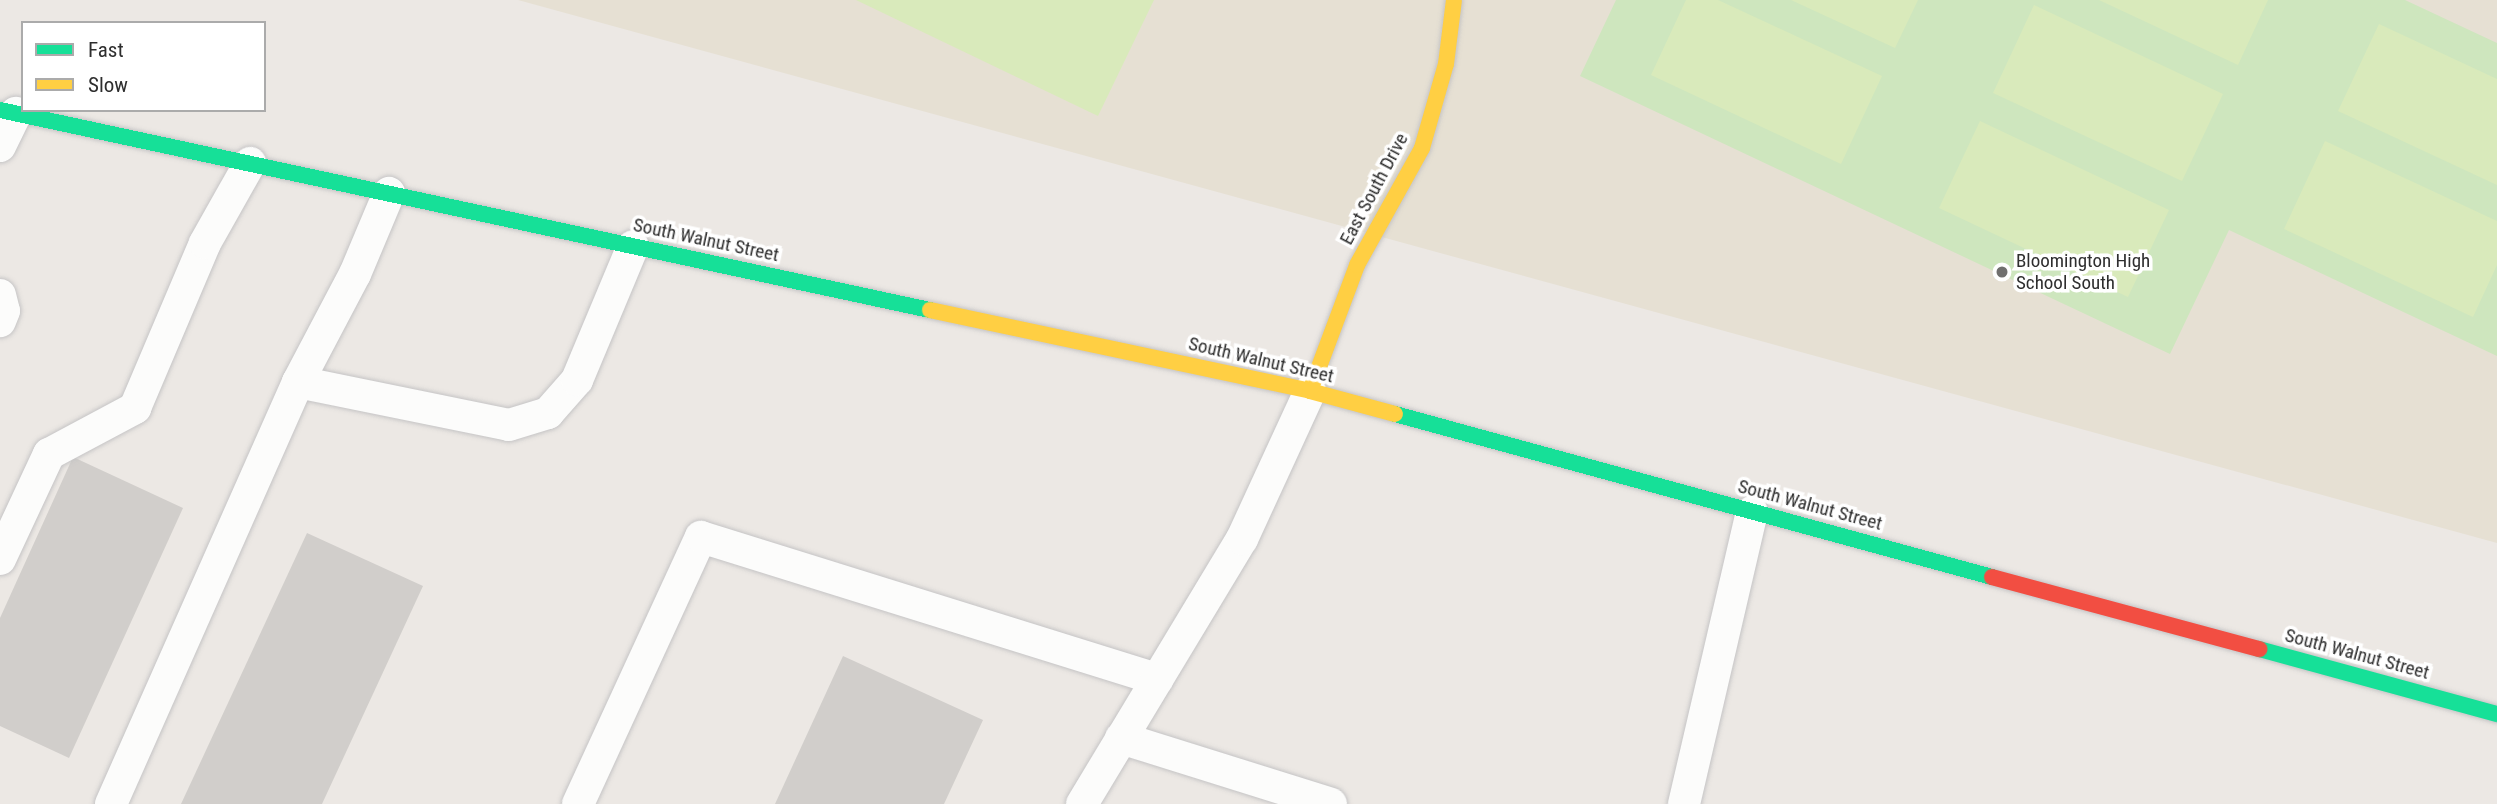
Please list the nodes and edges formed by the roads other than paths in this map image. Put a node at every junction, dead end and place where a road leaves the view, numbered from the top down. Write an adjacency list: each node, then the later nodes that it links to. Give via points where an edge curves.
1 (1454, 0): 10 (main road, East South Drive, via 1446,64 1422,148 1357,265)
2 (8, 112): 3 (lane); 4 (main road, South Walnut Street)
3 (0, 145)
4 (250, 163): 5 (main road, South Walnut Street); 12 (lane, via 205,243 135,408 49,454)
5 (389, 193): 6 (main road, South Walnut Street); 9 (lane, via 355,274)
6 (633, 246): 9 (lane, via 577,380 548,413 509,425); 10 (main road, South Walnut Street)
7 (0, 295): 8 (lane, via 4,311)
8 (0, 321)
9 (298, 382): 16 (lane)
10 (1310, 391): 11 (main road, South Walnut Street); 13 (lane, via 1242,539)
11 (1752, 512): 14 (main road, South Walnut Street); 20 (lane)
12 (0, 559)
13 (1157, 679): 15 (lane); 17 (lane, via 701,537)
14 (2497, 714)
15 (1121, 738): 18 (lane); 19 (lane)
16 (111, 804)
17 (578, 804)
18 (1082, 804)
19 (1331, 804)
20 (1684, 804)

